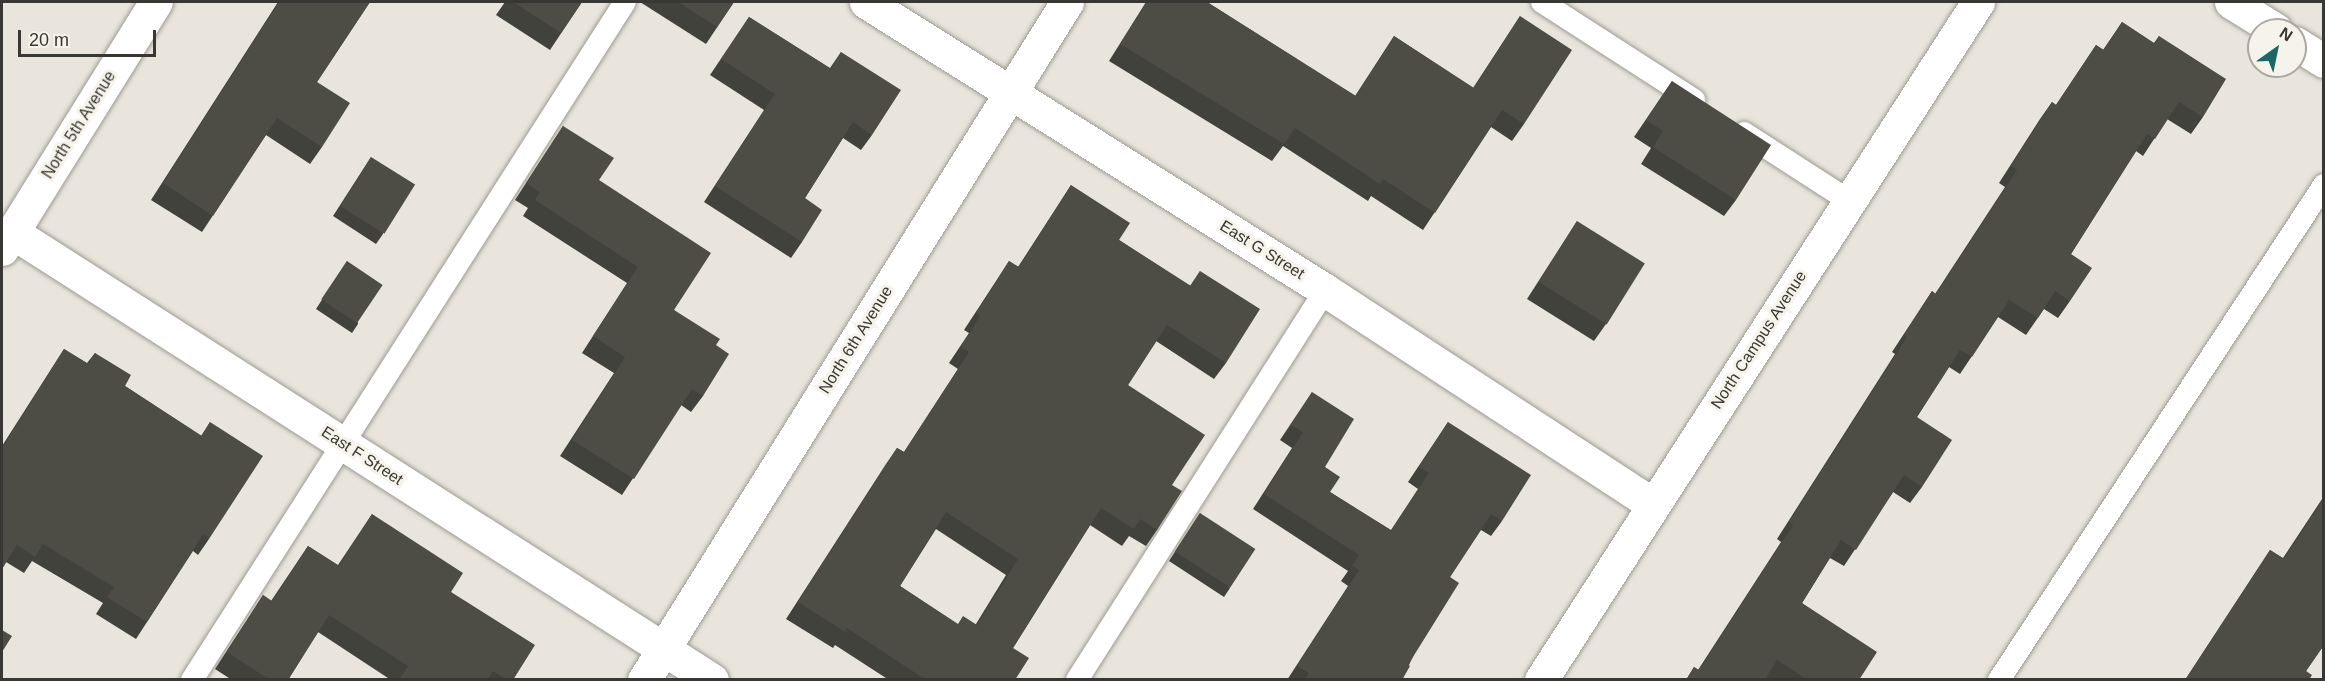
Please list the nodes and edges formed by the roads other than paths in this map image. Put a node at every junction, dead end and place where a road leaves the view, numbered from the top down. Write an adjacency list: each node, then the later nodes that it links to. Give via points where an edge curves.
1 (156, 2): 16 (street, North 5th Avenue)
2 (625, 2): 18 (lane)
3 (866, 2): 11 (street, East G Street)
4 (1067, 2): 11 (street, North 6th Avenue)
5 (1542, 2): 12 (lane)
6 (1978, 2): 15 (street, North Campus Avenue)
7 (2231, 2): 8 (street)
8 (2257, 18)
9 (2307, 50): 10 (street)
10 (2324, 61)
11 (1010, 91): 17 (street, East G Street); 20 (street, North 6th Avenue)
12 (1710, 111)
13 (1729, 123): 15 (lane)
14 (2324, 185): 26 (lane)
15 (1848, 200): 19 (street, North Campus Avenue)
16 (7, 240): 18 (street, East F Street)
17 (1325, 290): 19 (street, East G Street); 24 (lane)
18 (344, 445): 20 (street, East F Street); 21 (lane)
19 (1653, 505): 25 (street, North Campus Avenue)
20 (665, 649): 22 (street, North 6th Avenue); 23 (street, East F Street)
21 (192, 680)
22 (644, 680)
23 (712, 680)
24 (1077, 680)
25 (1541, 680)
26 (1999, 680)

